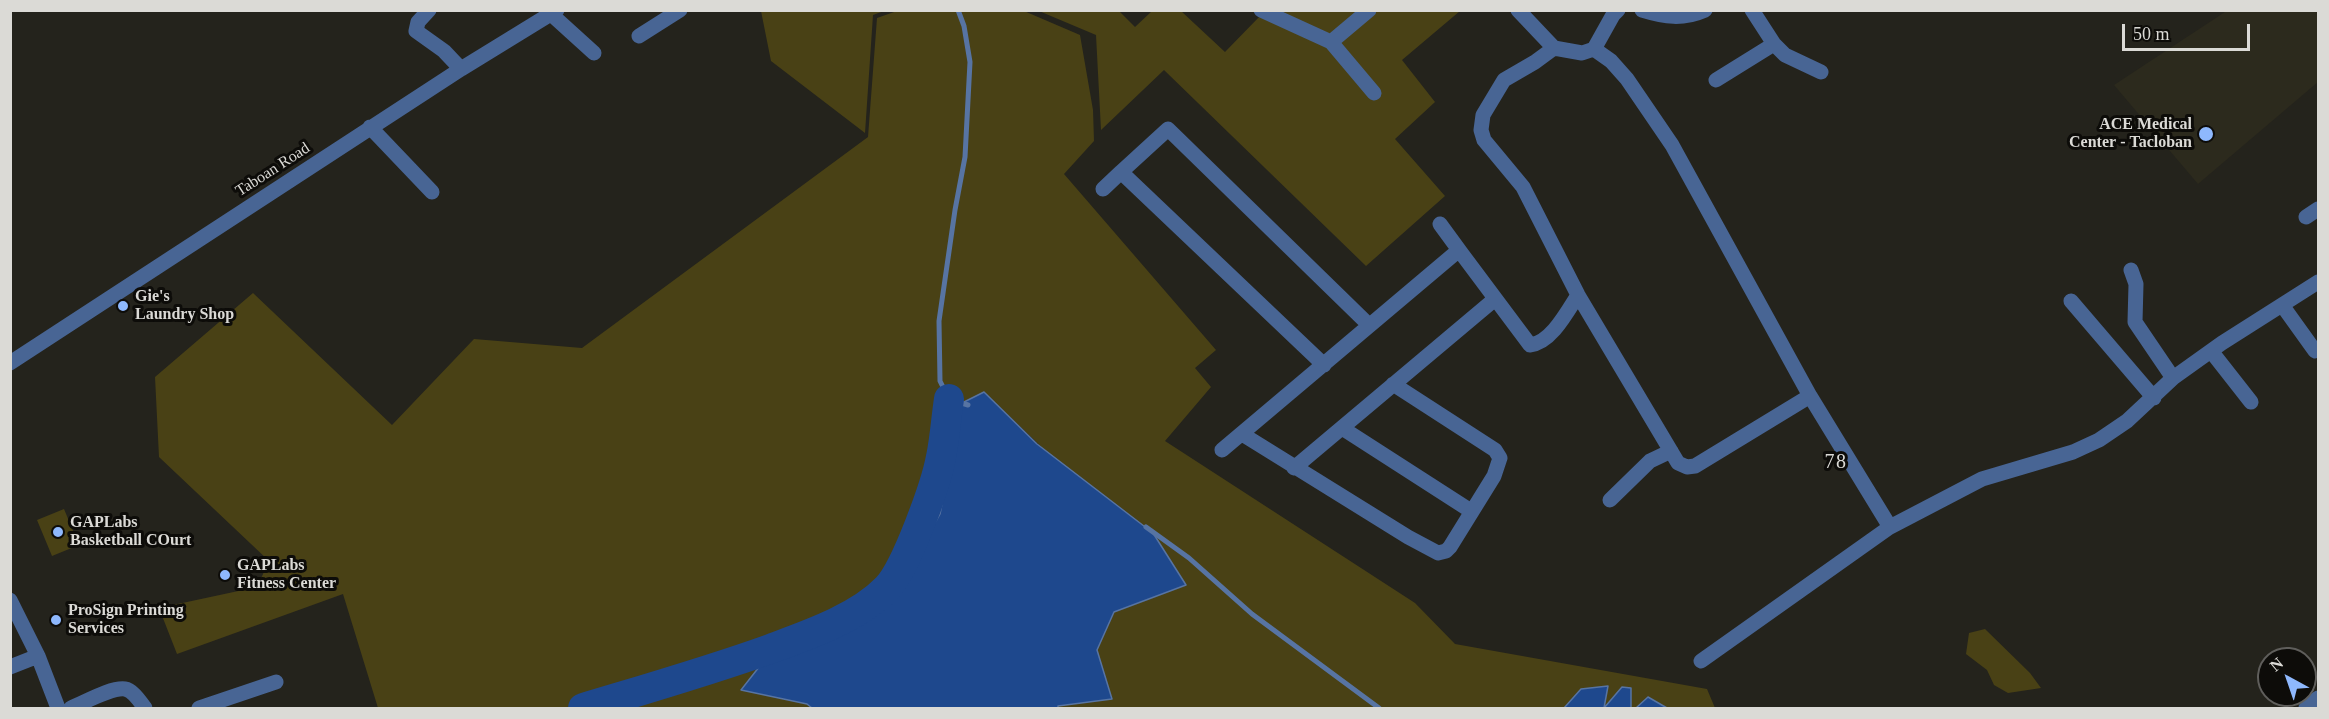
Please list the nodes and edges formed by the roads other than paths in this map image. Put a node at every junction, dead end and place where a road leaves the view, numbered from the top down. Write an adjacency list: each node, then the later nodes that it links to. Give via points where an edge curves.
1 (429, 10): 17 (street, via 418,22 416,31)
2 (1261, 10): 12 (street)
3 (1369, 10): 12 (street)
4 (1518, 10): 14 (street)
5 (1618, 10): 15 (street)
6 (1642, 10): 7 (street, via 1674,18)
7 (1705, 10)
8 (1752, 10): 13 (street)
9 (672, 12): 11 (street)
10 (554, 13): 16 (street); 17 (street, Taboan Road)
11 (639, 36)
12 (1331, 42): 20 (street)
13 (1774, 44): 18 (street, via 1785,55); 19 (street)
14 (1554, 48): 15 (street, via 1582,53); 29 (street, via 1504,80 1487,105 1481,130 1484,140 1527,195)
15 (1594, 49): 40 (street, via 1628,79 1672,145)
16 (594, 53)
17 (461, 69): 21 (street, Taboan Road)
18 (1821, 72)
19 (1716, 80)
20 (1374, 93)
21 (370, 127): 24 (street); 36 (street, Taboan Road)
22 (1121, 172): 23 (street); 33 (street, via 1173,124); 37 (street)
23 (1103, 189)
24 (432, 192)
25 (1440, 224): 26 (street)
26 (1458, 250): 30 (street); 33 (street)
27 (2131, 270): 38 (street, via 2136,284 2134,322)
28 (2319, 282): 32 (street)
29 (1578, 295): 30 (street, via 1540,343 1531,345); 46 (street)
30 (1495, 299): 39 (street)
31 (2071, 301): 41 (street)
32 (2282, 305): 34 (street); 35 (street)
33 (1369, 325): 37 (street)
34 (2211, 351): 38 (street); 42 (street)
35 (2315, 351)
36 (10, 363)
37 (1324, 364): 44 (street)
38 (2173, 378): 41 (street)
39 (1394, 384): 43 (street); 49 (street, via 1498,454 1500,462 1494,476)
40 (1810, 396): 46 (street, via 1695,466 1678,463); 50 (street)
41 (2154, 398): 50 (street, via 2099,440 2073,452 1982,479)
42 (2251, 402)
43 (1342, 428): 47 (street); 49 (street)
44 (1242, 434): 45 (street); 47 (street)
45 (1222, 450)
46 (1671, 451): 48 (street, via 1650,461)
47 (1294, 468): 49 (street, via 1438,553 1450,547)
48 (1610, 501)
49 (1471, 511)
50 (1890, 527): 53 (street)
51 (10, 600): 52 (street)
52 (38, 656): 54 (street); 57 (street)
53 (1701, 661)
54 (10, 667)
55 (276, 682): 60 (street)
56 (2319, 698): 61 (street)
57 (58, 708)
58 (71, 708): 59 (street, via 124,689)
59 (146, 708)
60 (199, 708)
61 (2306, 708)

